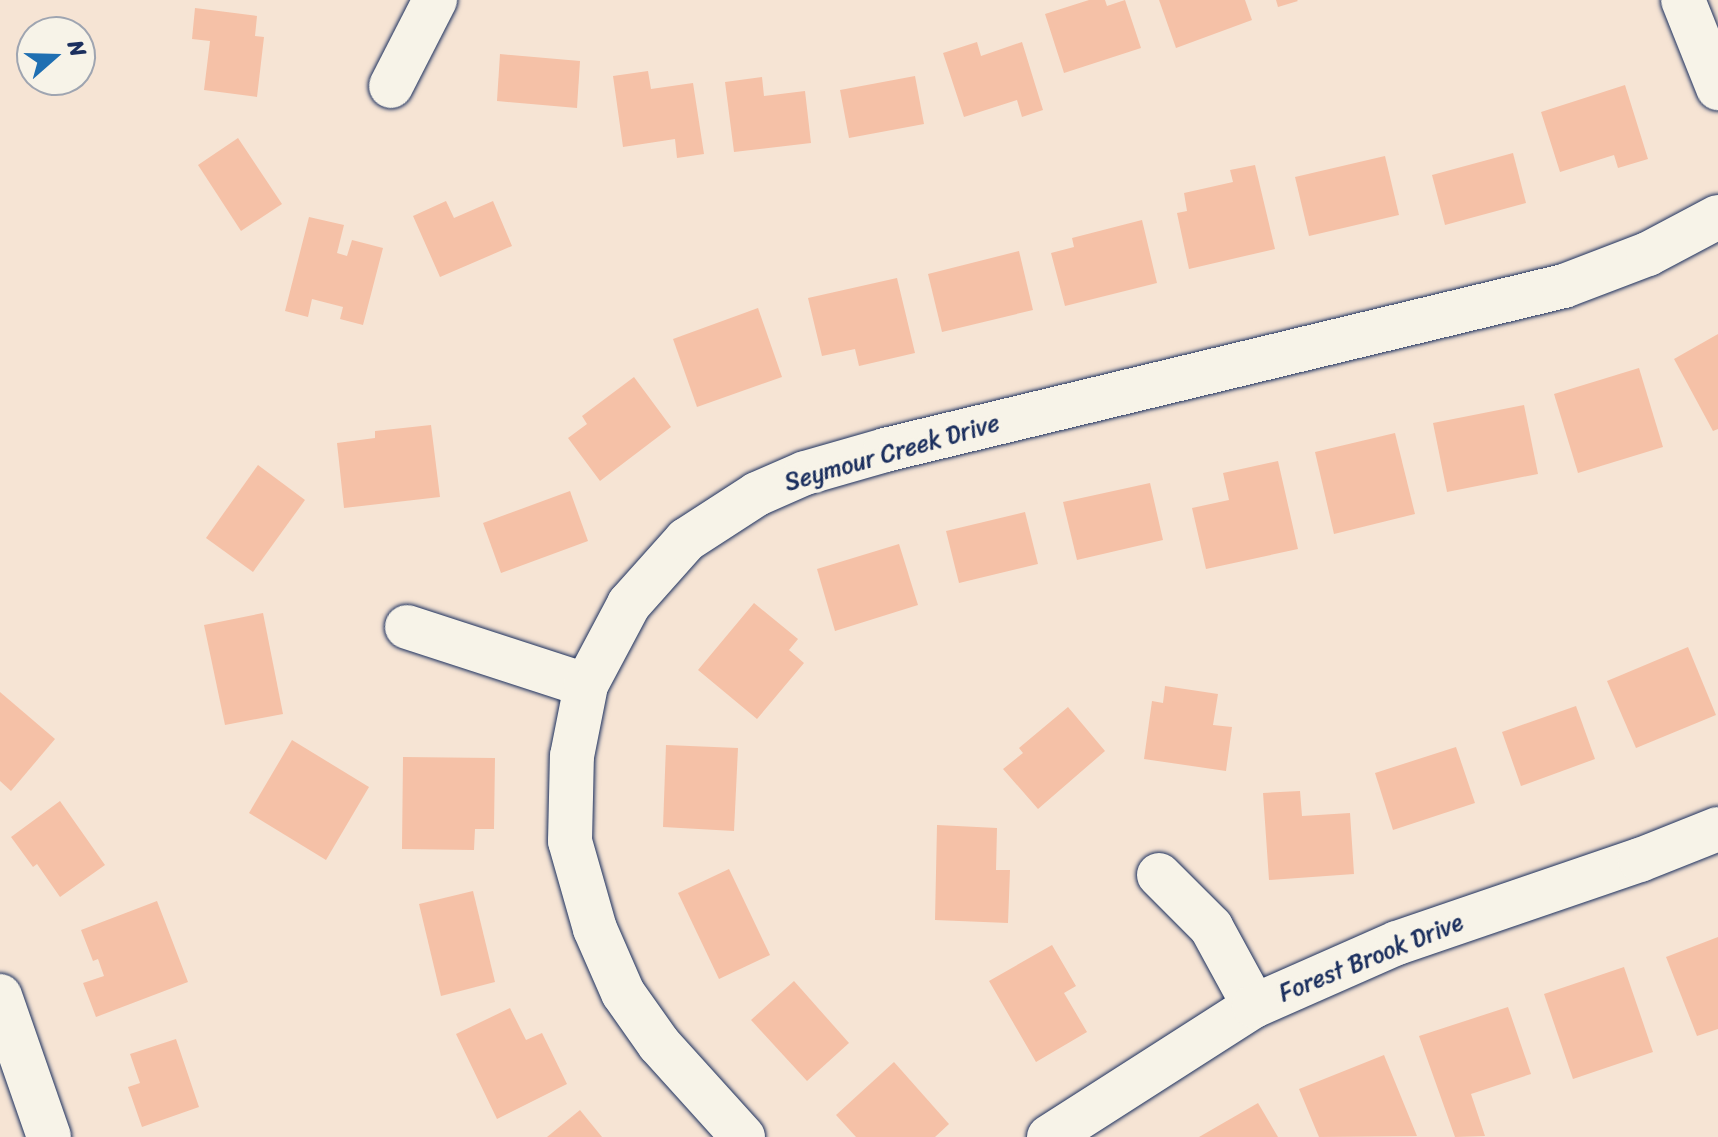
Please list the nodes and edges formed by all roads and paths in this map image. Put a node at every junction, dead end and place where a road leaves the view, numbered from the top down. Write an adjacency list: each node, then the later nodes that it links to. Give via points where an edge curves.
1 (435, 0): 3 (street)
2 (1683, 0): 4 (street)
3 (391, 86)
4 (1718, 88)
5 (1718, 217): 7 (street, Seymour Creek Drive, via 1648,254 1564,286 805,473 757,494 686,540 629,604)
6 (407, 627): 7 (street)
7 (586, 685): 13 (street, Seymour Creek Drive, via 572,756 570,841 595,929 623,993 659,1044)
8 (1718, 829): 11 (street, Forest Brook Drive, via 1397,943)
9 (1159, 875): 11 (street, via 1211,927)
10 (0, 996): 12 (street)
11 (1254, 1006): 14 (street, Forest Brook Drive)
12 (49, 1137)
13 (743, 1137)
14 (1049, 1137)

